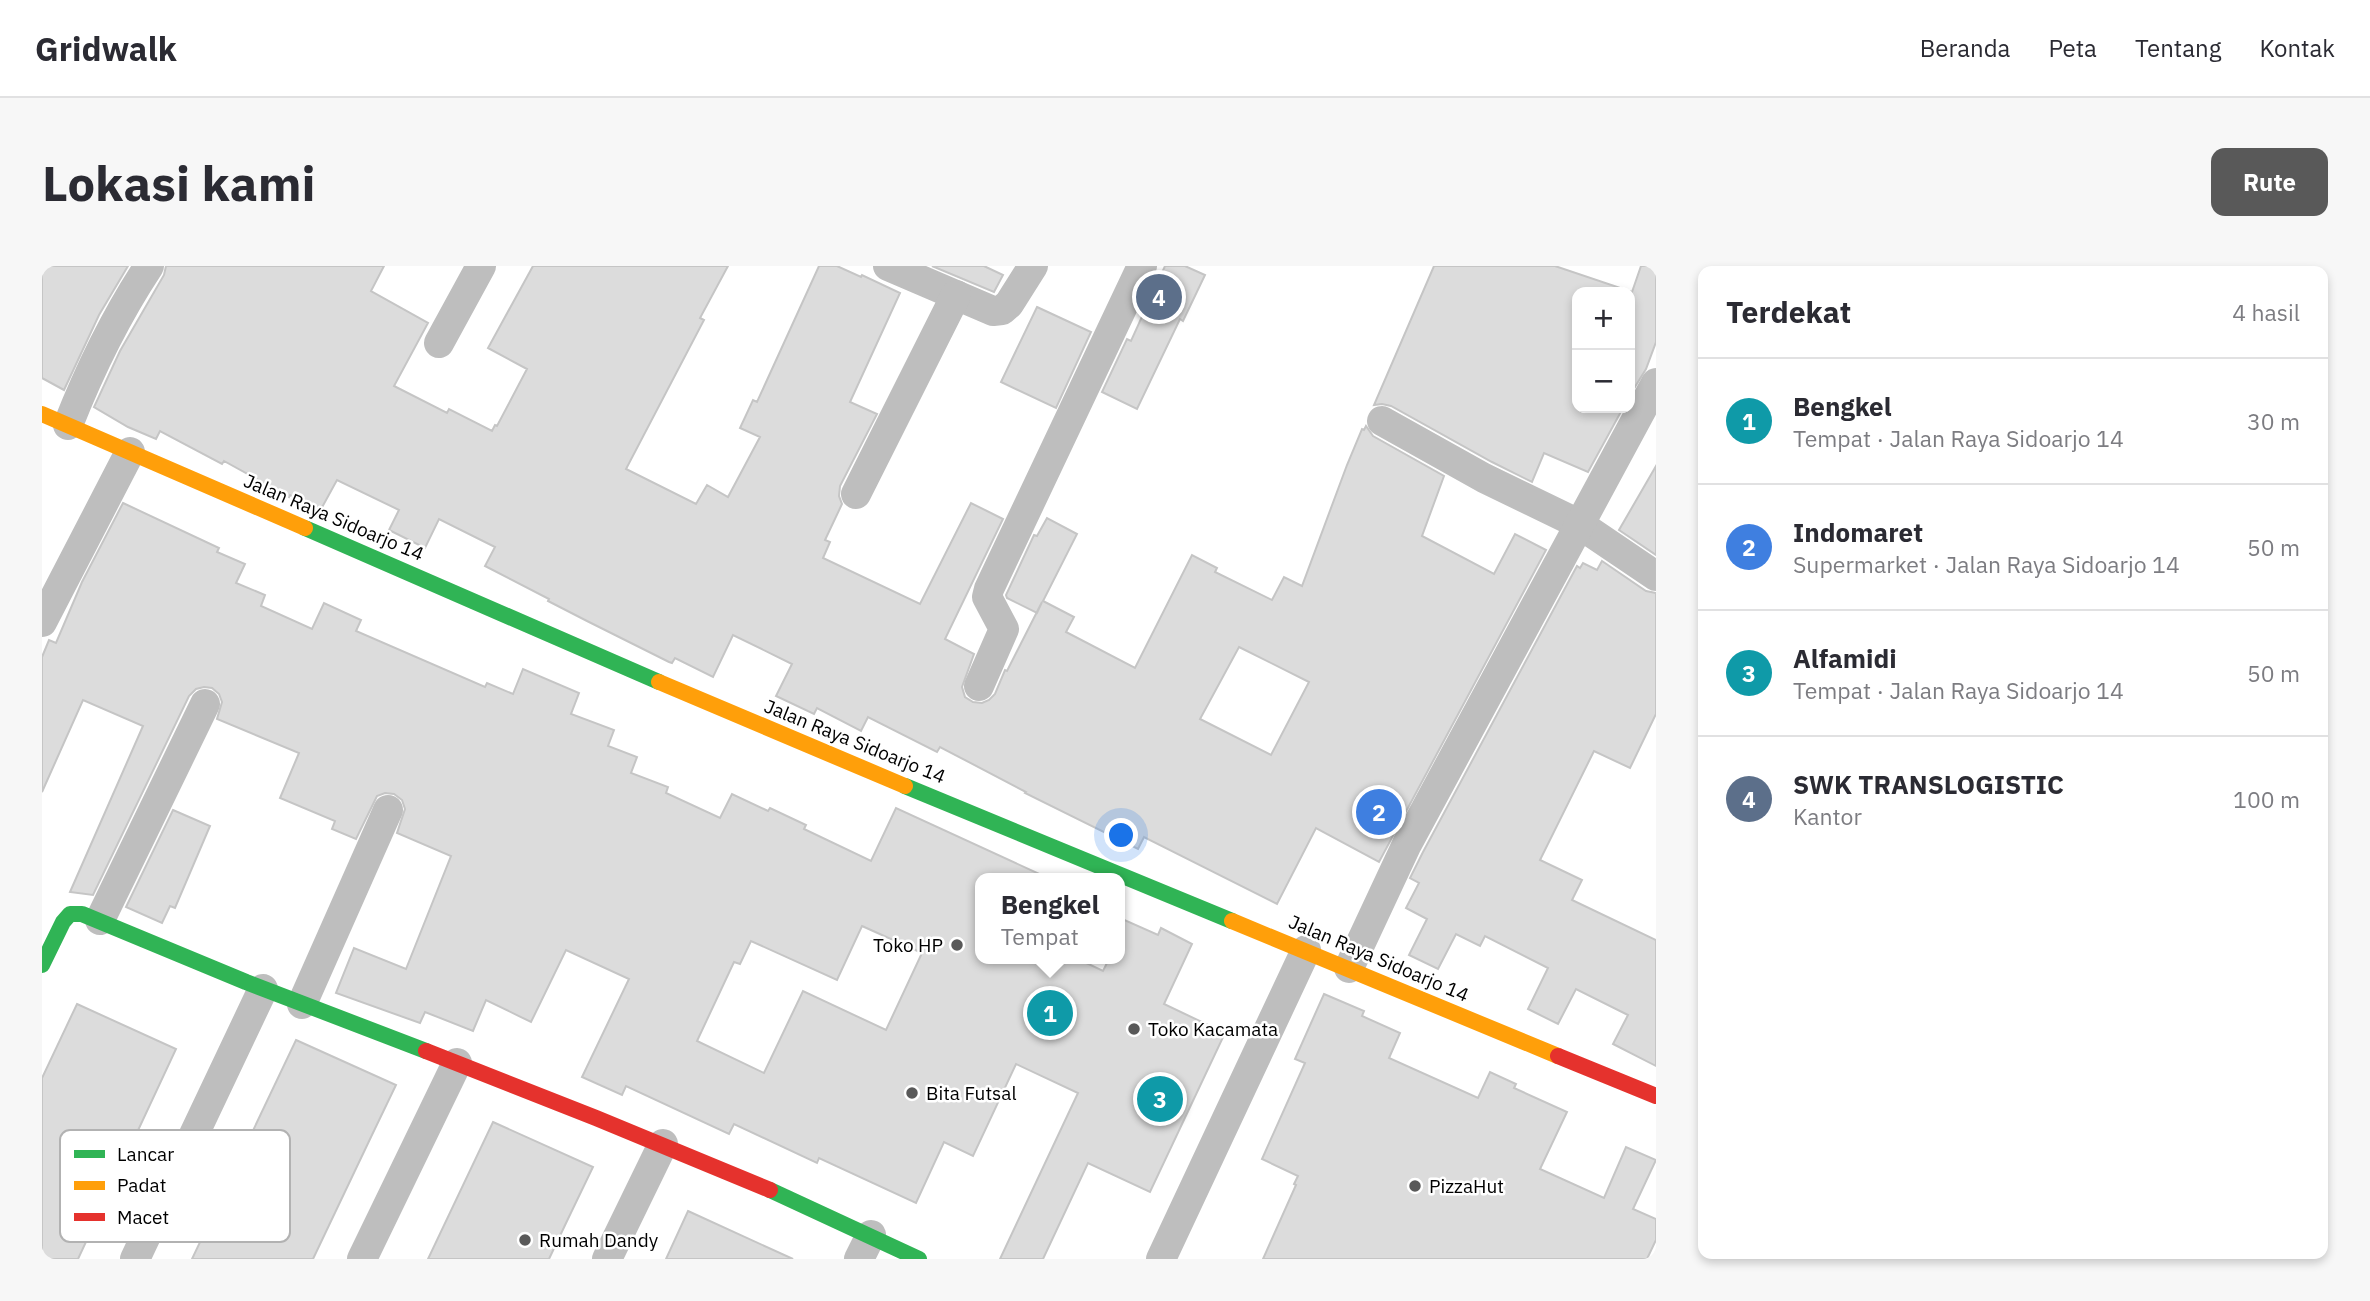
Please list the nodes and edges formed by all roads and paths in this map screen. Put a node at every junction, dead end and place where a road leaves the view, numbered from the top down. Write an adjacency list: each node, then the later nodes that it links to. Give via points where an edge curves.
1 (149, 266): 9 (street, via 86,379)
2 (481, 266): 7 (street)
3 (888, 266): 6 (street)
4 (1033, 266): 6 (street, via 1002,310 993,311)
5 (1142, 266): 16 (street, via 989,589 987,597 1004,629)
6 (956, 295): 12 (street)
7 (439, 343)
8 (1656, 383): 13 (street)
9 (55, 419): 11 (main road, Jalan Raya Sidoarjo 14)
10 (1382, 421): 13 (street)
11 (130, 452): 15 (street); 19 (main road, Jalan Raya Sidoarjo 14, via 810,747)
12 (856, 494)
13 (1579, 524): 14 (street); 24 (street, via 1407,845)
14 (1656, 576)
15 (42, 622)
16 (979, 685)
17 (205, 704): 21 (street)
18 (388, 810): 26 (street)
19 (1118, 873)
20 (1125, 876): 22 (main road, Jalan Raya Sidoarjo 14)
21 (100, 920): 23 (main road, via 70,914); 25 (main road)
22 (1306, 950): 24 (main road, Jalan Raya Sidoarjo 14); 37 (street)
23 (42, 965)
24 (1349, 968): 28 (main road, Jalan Raya Sidoarjo 14)
25 (263, 989): 26 (main road); 29 (street)
26 (302, 1004): 27 (main road)
27 (457, 1063): 30 (main road); 34 (street)
28 (1656, 1096)
29 (196, 1130)
30 (663, 1143): 32 (main road); 35 (street)
31 (143, 1242): 33 (street)
32 (865, 1247): 36 (main road)
33 (135, 1259)
34 (362, 1259)
35 (607, 1259)
36 (919, 1259)
37 (1161, 1259)

